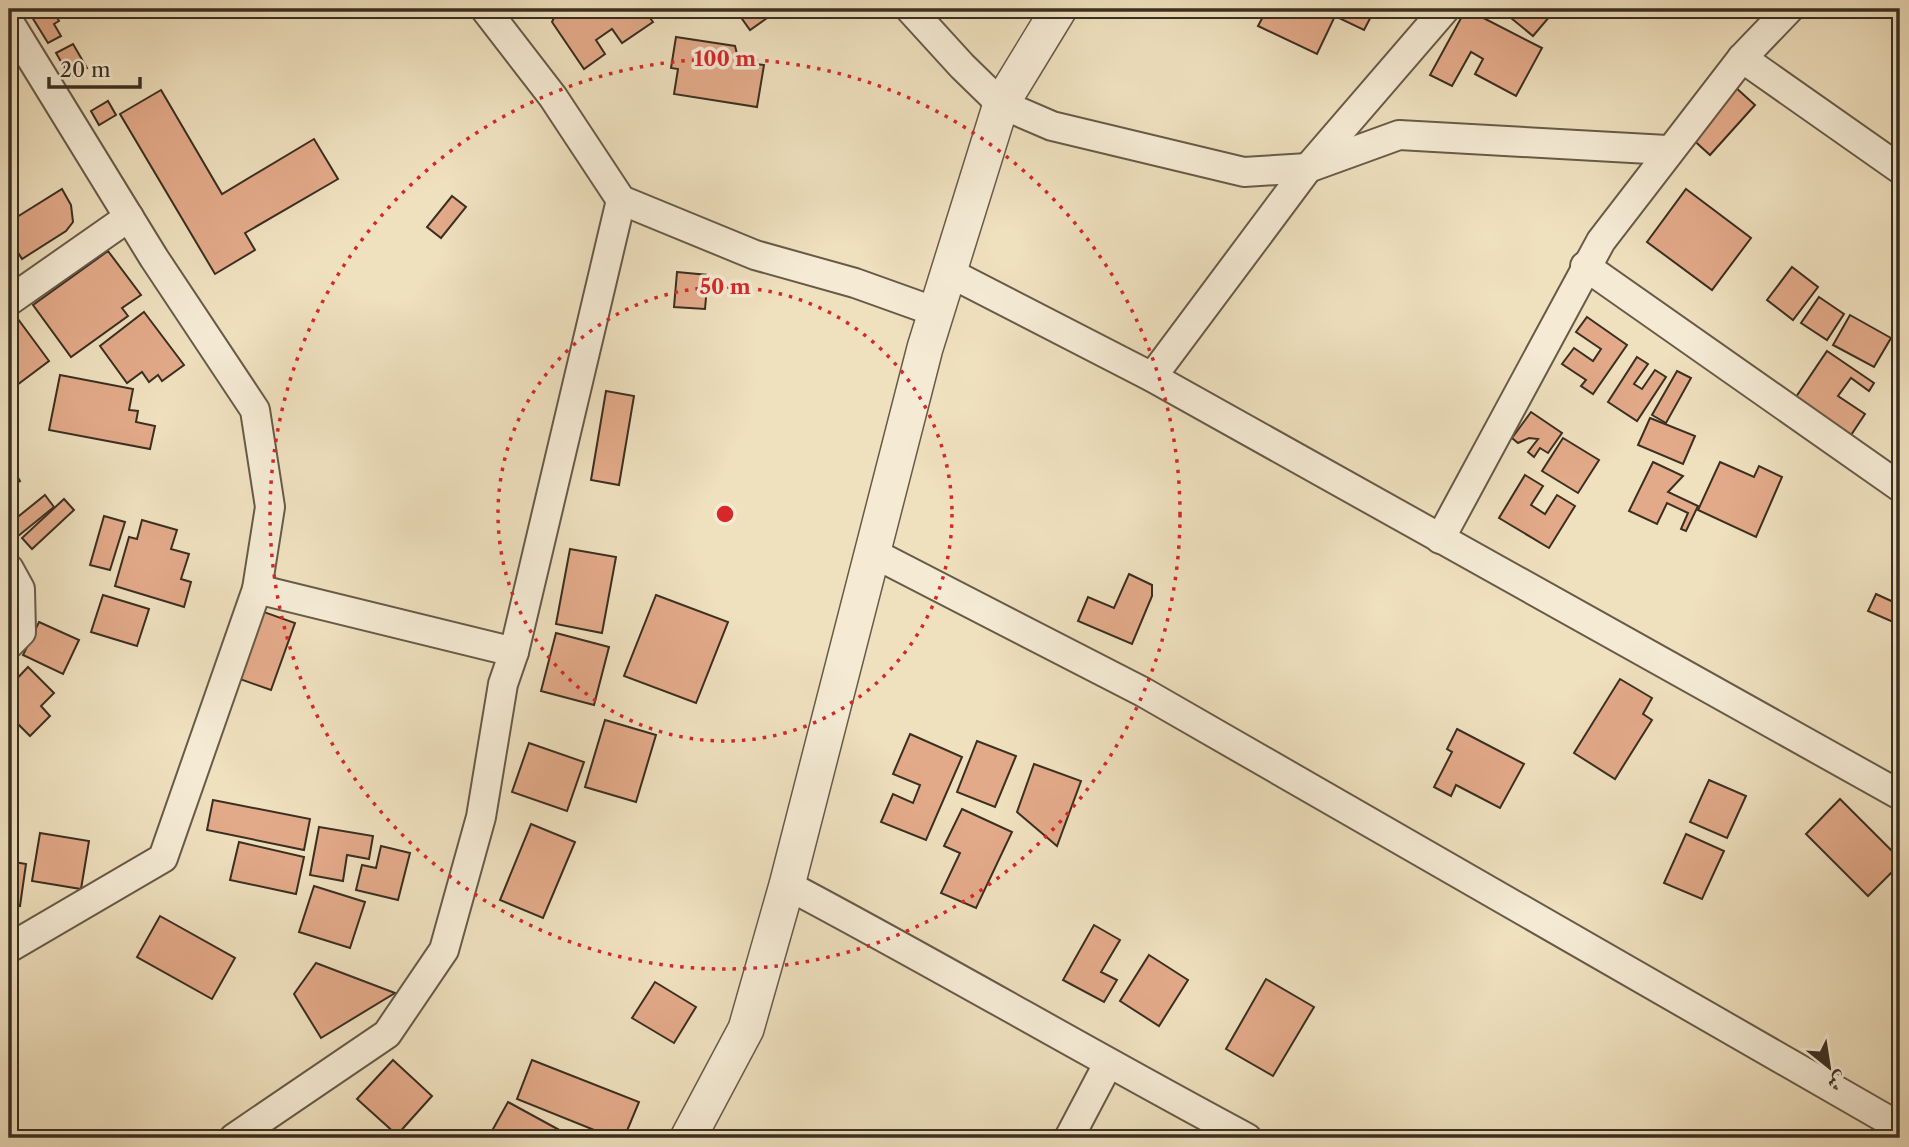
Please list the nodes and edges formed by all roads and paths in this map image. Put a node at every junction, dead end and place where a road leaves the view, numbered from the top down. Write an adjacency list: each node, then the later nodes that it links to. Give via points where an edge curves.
1 (485, 9): 12 (street, via 553,97)
2 (910, 9): 8 (street)
3 (1059, 9): 8 (street)
4 (1445, 9): 10 (street)
5 (1789, 9): 7 (street)
6 (9, 22): 13 (street)
7 (1742, 58): 9 (street); 11 (street)
8 (1001, 104): 10 (street, via 1052,126 1244,172); 15 (street)
9 (1667, 150): 10 (street, via 1399,135); 14 (street)
10 (1308, 168): 18 (street)
11 (1900, 169)
12 (621, 200): 17 (street, via 755,255); 25 (street)
13 (129, 217): 16 (street); 23 (street, via 255,410 270,507)
14 (1585, 266): 19 (street); 20 (street)
15 (948, 272): 17 (street); 18 (street)
16 (9, 301)
17 (936, 312): 21 (street)
18 (1152, 377): 20 (street)
19 (1900, 487)
20 (1440, 539): 26 (street)
21 (871, 552): 27 (street); 30 (street, via 1143,692)
22 (9, 569): 24 (street, via 20,589 21,632)
23 (257, 589): 25 (street); 28 (street, via 163,858)
24 (9, 644)
25 (514, 652): 31 (street, via 503,684 481,817 444,950 387,1034)
26 (1900, 795)
27 (787, 886): 29 (street, via 941,966); 32 (street, via 746,1029)
28 (9, 948)
29 (1108, 1064): 33 (street); 34 (street)
30 (1900, 1127)
31 (234, 1138)
32 (688, 1138)
33 (1069, 1138)
34 (1247, 1138)

